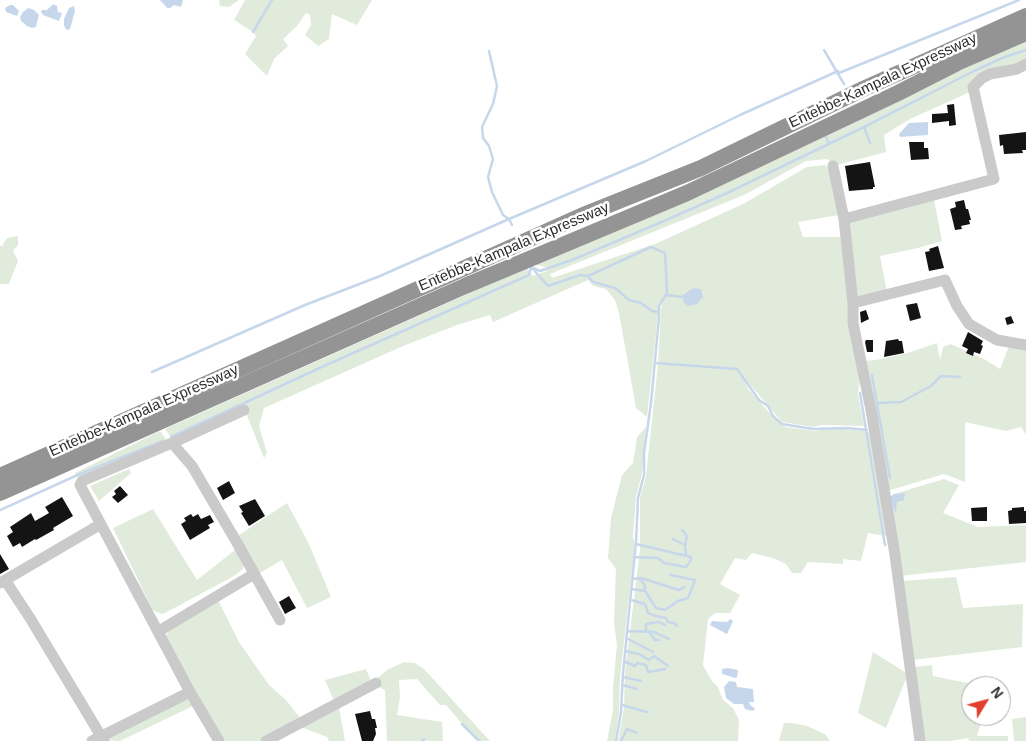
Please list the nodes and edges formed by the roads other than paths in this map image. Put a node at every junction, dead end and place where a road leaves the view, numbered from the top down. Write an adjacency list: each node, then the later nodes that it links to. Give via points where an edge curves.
1 (1026, 16): 10 (highway, Entebbe-Kampala Expressway, via 701,168 581,216)
2 (1026, 33): 11 (highway, Entebbe-Kampala Expressway, via 957,62 687,193 456,290)
3 (1026, 64): 5 (street, via 990,74 973,87 994,179)
4 (833, 166): 5 (street)
5 (844, 219): 6 (street)
6 (853, 303): 7 (street, via 945,280 969,324 997,340); 22 (street, via 853,323 896,555)
7 (1026, 345)
8 (244, 410): 9 (street)
9 (172, 443): 12 (street, via 81,482); 13 (street, via 192,466)
10 (0, 476)
11 (0, 493)
12 (101, 524): 14 (street); 16 (street)
13 (254, 574): 15 (street); 16 (street)
14 (2, 582): 19 (street, via 30,618)
15 (280, 620)
16 (158, 631): 18 (street)
17 (376, 683): 21 (street)
18 (190, 692): 19 (street); 20 (street)
19 (99, 740)
20 (219, 741)
21 (266, 741)
22 (920, 741)

